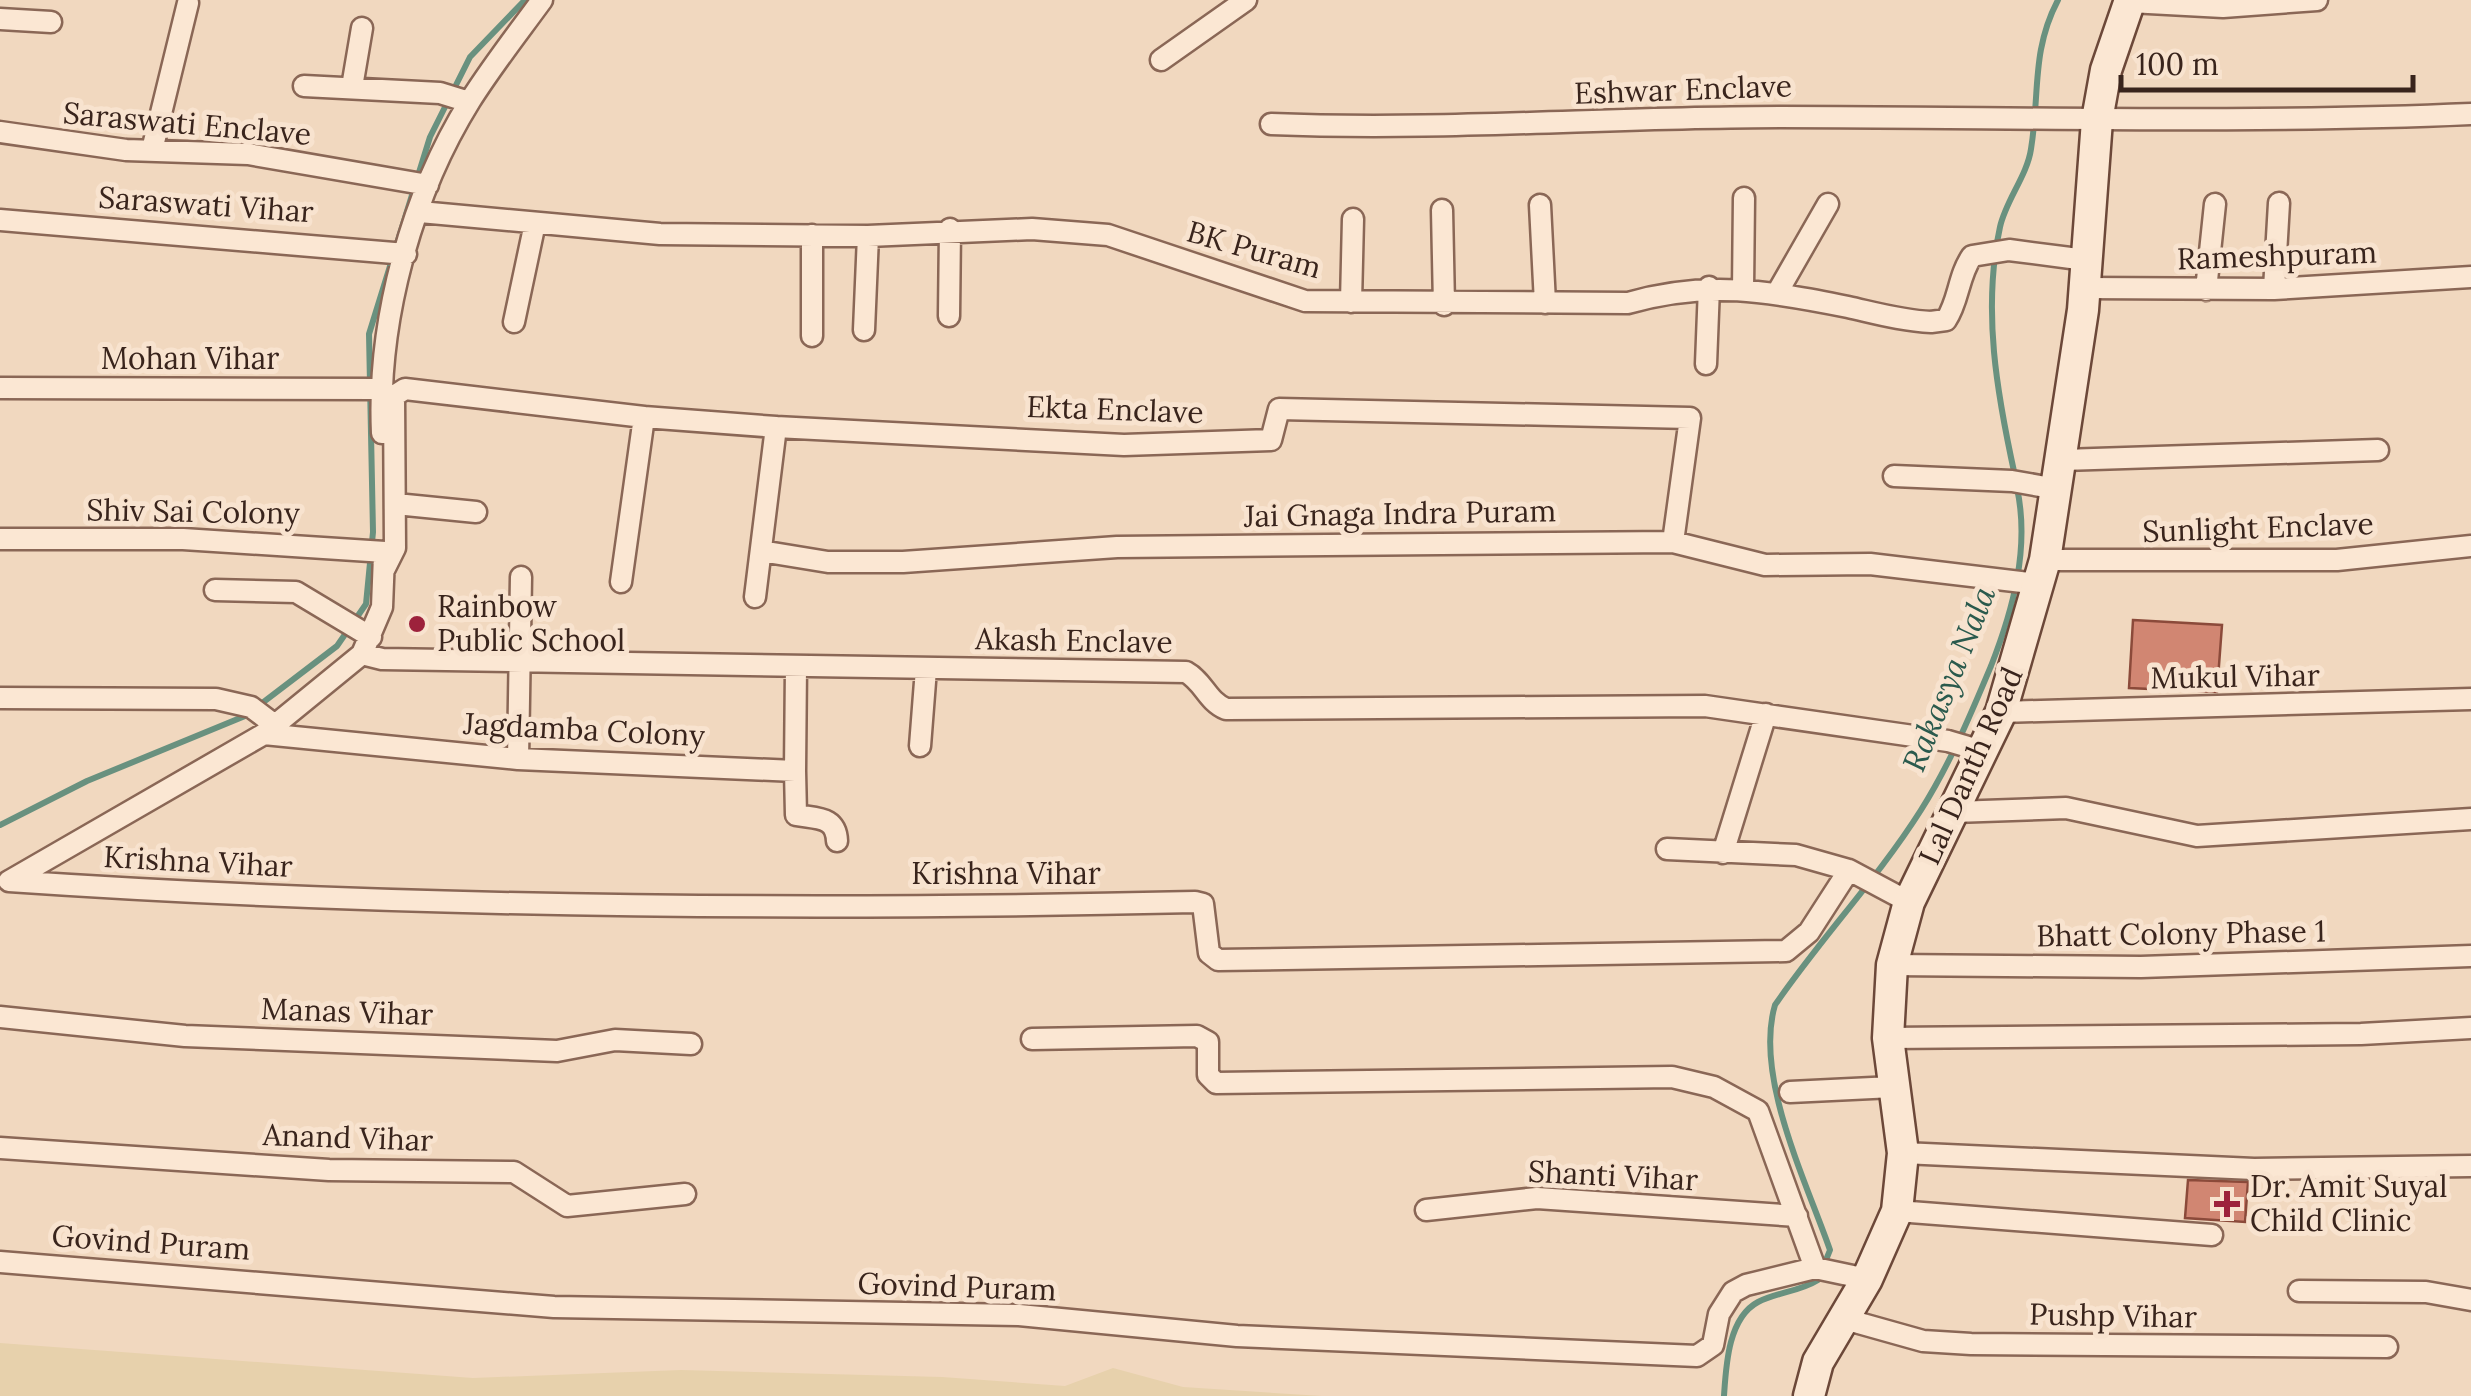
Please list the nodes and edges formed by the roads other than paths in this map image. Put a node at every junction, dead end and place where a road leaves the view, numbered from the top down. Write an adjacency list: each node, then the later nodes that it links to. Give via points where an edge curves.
1 (542, 0): 12 (street)
2 (1246, 0): 9 (street)
3 (2317, 0): 4 (street, via 2223,7)
4 (2130, 1): 14 (street, Lal Danth Road)
5 (188, 2): 17 (street)
6 (0, 19): 7 (street)
7 (50, 22)
8 (362, 28): 11 (street)
9 (1161, 60)
10 (304, 86): 11 (street)
11 (352, 88): 12 (street)
12 (456, 97): 18 (street)
13 (2471, 114): 14 (street, Eshwar Enclave)
14 (2097, 120): 15 (street, Eshwar Enclave); 33 (street, Lal Danth Road)
15 (1272, 124)
16 (0, 132): 17 (street, Saraswati Enclave)
17 (152, 150): 18 (street, Saraswati Enclave, via 248,154)
18 (418, 183): 25 (street)
19 (1744, 198): 37 (street)
20 (2279, 202): 36 (street)
21 (1828, 204): 39 (street)
22 (2215, 204): 38 (street)
23 (1540, 205): 41 (street)
24 (1442, 210): 42 (street)
25 (420, 212): 28 (street, BK Puram); 32 (street)
26 (1353, 219): 40 (street)
27 (0, 220): 32 (street, Saraswati Vihar)
28 (535, 223): 30 (street, BK Puram, via 660,234); 44 (street)
29 (950, 229): 31 (street, BK Puram); 40 (street, BK Puram, via 1108,235 1305,300); 43 (street)
30 (812, 235): 31 (street, BK Puram); 46 (street)
31 (868, 236): 45 (street)
32 (398, 252): 49 (street)
33 (2085, 274): 38 (street, Rameshpuram); 39 (street, BK Puram, via 2000,250 1972,256 1946,320 1916,321); 53 (street, Lal Danth Road)
34 (2471, 276): 36 (street, Rameshpuram)
35 (1709, 288): 37 (street, BK Puram); 41 (street, BK Puram, via 1676,288 1628,302); 47 (street)
36 (2274, 289): 38 (street, Rameshpuram)
37 (1742, 290): 39 (street, BK Puram)
38 (2206, 290)
39 (1777, 293)
40 (1351, 302): 42 (street, BK Puram)
41 (1545, 303): 42 (street, BK Puram)
42 (1444, 305)
43 (949, 316)
44 (514, 322)
45 (864, 330)
46 (812, 336)
47 (1706, 364)
48 (0, 388): 49 (street, Mohan Vihar)
49 (377, 390): 50 (street, Ekta Enclave, via 463,392); 55 (street); 61 (street)
50 (644, 417): 51 (street, Ekta Enclave); 64 (street)
51 (776, 427): 58 (street, Ekta Enclave, via 1160,444 1271,440 1279,409 1690,418); 60 (street)
52 (2378, 450): 53 (street)
53 (2060, 474): 54 (street, via 2016,482); 62 (street, Lal Danth Road)
54 (1894, 476)
55 (396, 504): 56 (street); 61 (street, via 394,548)
56 (476, 512)
57 (0, 539): 61 (street, Shiv Sai Colony, via 182,539)
58 (1673, 542): 60 (street, Jai Gnaga Indra Puram, via 1117,546 902,562 828,562); 62 (street, Jai Gnaga Indra Puram, via 1764,564)
59 (2471, 546): 62 (street, Sunlight Enclave)
60 (761, 551): 66 (street)
61 (378, 556): 67 (street, via 382,607)
62 (2030, 576): 73 (street, Lal Danth Road)
63 (521, 577): 68 (street)
64 (621, 582)
65 (215, 590): 67 (street, via 296,592)
66 (755, 597)
67 (360, 634): 68 (street, Akash Enclave, via 382,659); 75 (street)
68 (520, 664): 69 (street, Akash Enclave); 78 (street)
69 (796, 666): 70 (street, Akash Enclave); 79 (street)
70 (926, 668): 74 (street, Akash Enclave, via 1186,672 1226,709 1686,706); 76 (street)
71 (0, 698): 75 (street, Jagdamba Colony, via 216,699)
72 (2471, 699): 73 (street, Mukul Vihar)
73 (2001, 712): 77 (street, Lal Danth Road)
74 (1766, 714): 77 (street, Akash Enclave); 84 (street)
75 (263, 719): 78 (street, Jagdamba Colony); 86 (street)
76 (920, 746)
77 (1965, 746): 80 (street, Lal Danth Road)
78 (518, 760): 79 (street, Jagdamba Colony)
79 (795, 772): 82 (street, via 796,815 830,821)
80 (1954, 812): 81 (street, via 2066,808 2197,836); 87 (street, Lal Danth Road)
81 (2471, 820)
82 (837, 841)
83 (1667, 849): 84 (street)
84 (1723, 853): 85 (street, via 1796,855)
85 (1852, 871): 86 (street, Krishna Vihar, via 1809,932 1786,951 1218,960 1209,954 1203,904 1195,902 1030,906 233,896); 87 (street)
86 (5, 883)
87 (1909, 902): 89 (street, Lal Danth Road)
88 (2471, 956): 89 (street, Bhatt Colony Phase 1, via 2141,967)
89 (1892, 966): 92 (street, Lal Danth Road)
90 (0, 1017): 94 (street, Manas Vihar, via 185,1036 557,1051 615,1040)
91 (2471, 1028): 92 (street)
92 (1888, 1038): 95 (street, Lal Danth Road)
93 (1032, 1040): 103 (street, via 1197,1036 1208,1042 1208,1075 1216,1083 1672,1077 1714,1087 1758,1110)
94 (691, 1044)
95 (1894, 1087): 96 (street); 98 (street, Lal Danth Road)
96 (1790, 1092)
97 (0, 1148): 100 (street, Anand Vihar, via 329,1170 514,1172 567,1206)
98 (1903, 1153): 99 (street, via 2254,1168); 102 (street, Lal Danth Road)
99 (2471, 1166)
100 (685, 1194)
101 (1426, 1210): 103 (street, Shanti Vihar, via 1538,1198)
102 (1897, 1211): 104 (street); 107 (street, Lal Danth Road)
103 (1796, 1216): 106 (street)
104 (2212, 1236)
105 (0, 1262): 106 (street, Govind Puram, via 554,1307 1019,1315 1237,1336 1697,1356 1713,1344 1719,1314 1733,1292)
106 (1815, 1268): 107 (street, Govind Puram)
107 (1868, 1278): 110 (street, Lal Danth Road)
108 (2299, 1291): 109 (street, via 2426,1292)
109 (2471, 1300)
110 (1842, 1318): 111 (street, Pushp Vihar, via 1955,1343); 112 (street, Lal Danth Road)
111 (2387, 1346)
112 (1809, 1396)

